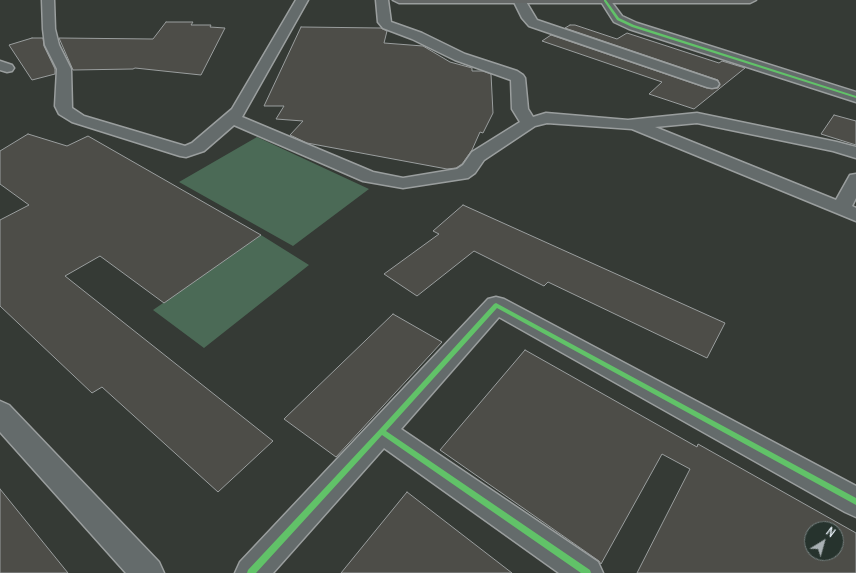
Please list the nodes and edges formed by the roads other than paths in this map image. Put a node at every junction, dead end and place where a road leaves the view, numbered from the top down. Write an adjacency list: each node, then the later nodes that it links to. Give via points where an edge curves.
1 (48, 0): 10 (street, via 52,45 64,69 63,106 70,115 186,152 198,147)
2 (302, 0): 10 (street, via 265,68)
3 (382, 0): 11 (street, via 384,22 387,25 518,78 520,109)
4 (399, 0): 5 (main road)
5 (519, 0): 6 (main road); 8 (street, via 533,23)
6 (605, 0): 7 (main road); 9 (street, via 615,16 626,24)
7 (750, 0)
8 (712, 84)
9 (856, 97)
10 (232, 118): 11 (street, via 368,177 403,182 462,174 478,156)
11 (529, 123): 12 (street, via 546,118)
12 (632, 124): 13 (street, via 703,118); 15 (street)
13 (856, 153)
14 (856, 179): 15 (street)
15 (848, 212)
16 (0, 413): 19 (street)
17 (382, 431): 18 (street, via 496,305); 20 (street); 21 (street)
18 (856, 502)
19 (148, 573)
20 (252, 573)
21 (587, 573)

